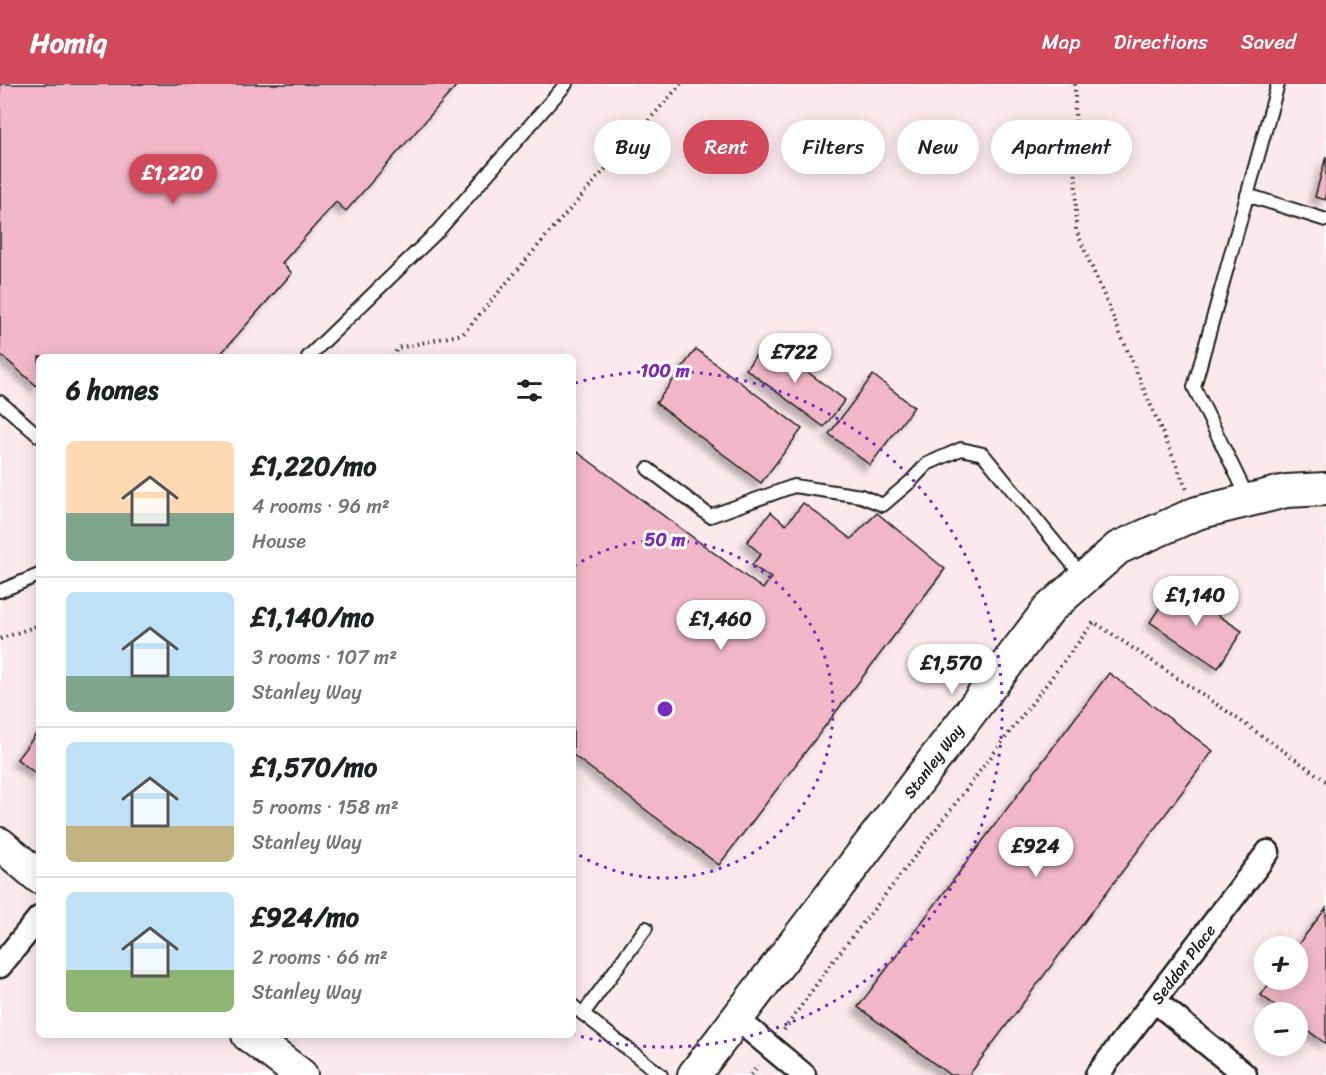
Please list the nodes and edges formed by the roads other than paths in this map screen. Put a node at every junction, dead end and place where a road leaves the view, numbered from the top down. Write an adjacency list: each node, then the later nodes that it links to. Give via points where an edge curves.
1 (566, 84): 5 (lane, via 438,231)
2 (1278, 84): 3 (lane)
3 (1247, 195): 4 (lane); 10 (lane, via 1194,387)
4 (1326, 220)
5 (312, 354)
6 (0, 402): 7 (lane)
7 (36, 433)
8 (648, 470): 12 (lane, via 710,516 794,486 861,496 883,505 927,464 961,449 983,454)
9 (1326, 489): 10 (street, Stanley Way, via 1286,491)
10 (1249, 500): 12 (street, Stanley Way, via 1197,513 1118,548)
11 (36, 576): 13 (lane)
12 (1084, 578): 22 (street, Stanley Way, via 1049,609)
13 (0, 591)
14 (0, 844): 16 (street)
15 (1268, 852): 20 (street, Seddon Place)
16 (36, 874)
17 (36, 922): 19 (street)
18 (646, 928): 21 (lane)
19 (0, 966)
20 (1155, 1001): 28 (street, Seddon Place); 29 (street)
21 (578, 1010): 25 (lane)
22 (737, 1019): 26 (street, Stanley Way); 27 (street)
23 (252, 1038): 24 (street)
24 (301, 1075)
25 (661, 1075)
26 (694, 1075)
27 (804, 1075)
28 (1097, 1075)
29 (1245, 1075)

